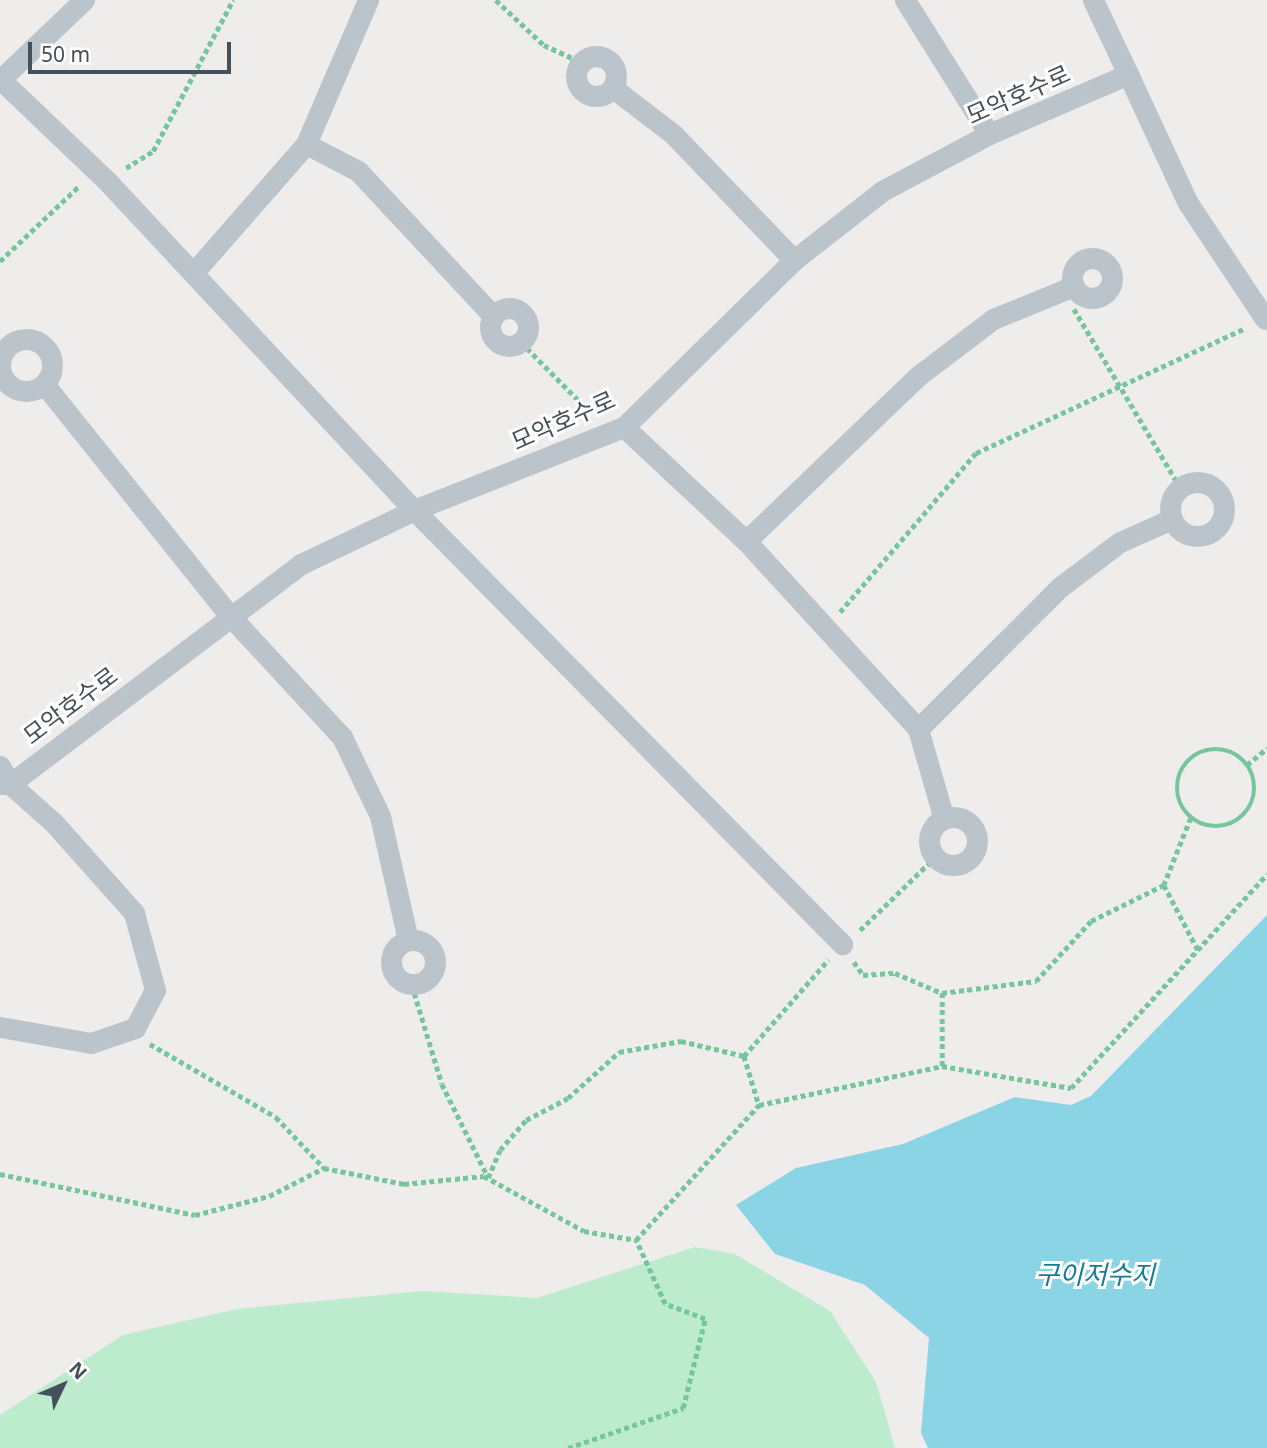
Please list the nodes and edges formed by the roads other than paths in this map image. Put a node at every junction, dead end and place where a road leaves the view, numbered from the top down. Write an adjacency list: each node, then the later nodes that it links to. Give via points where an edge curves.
1 (84, 0): 6 (street)
2 (368, 0): 9 (street)
3 (905, 0): 8 (street)
4 (1093, 0): 5 (street)
5 (1128, 74): 8 (street, 모악호수로); 13 (street, via 1188,203)
6 (0, 80): 11 (street)
7 (613, 88): 7 (street, via 617,75 606,58 592,56 581,62 576,75 584,92 602,96); 10 (street, via 673,134)
8 (989, 134): 10 (street, 모악호수로, via 882,191)
9 (306, 144): 11 (street); 14 (street, via 358,172 493,316 504,309 522,313 528,331)
10 (794, 260): 17 (street, 모악호수로)
11 (194, 272): 18 (street)
12 (1069, 288): 20 (street, via 993,319 918,376)
13 (1265, 319)
14 (521, 342)
15 (3, 346): 16 (street, via 0,366 7,382 29,391); 16 (street, via 30,339 45,348 52,370)
16 (44, 384): 21 (street)
17 (624, 427): 18 (street, 모악호수로); 20 (street)
18 (414, 510): 21 (street, 모악호수로, via 301,565); 26 (street)
19 (1172, 519): 19 (street, via 1183,532 1200,536 1216,528 1224,512 1220,495 1206,483 1180,487 1171,502); 22 (street, via 1120,542 1060,587)
20 (746, 541): 22 (street)
21 (230, 616): 23 (street, 모악호수로); 25 (street, via 342,737 380,816)
22 (918, 729): 24 (street)
23 (3, 778): 27 (street, via 53,822 134,913 155,990 135,1028 91,1043)
24 (944, 819): 24 (street, via 966,821 976,834 976,849 967,861 951,865 932,852 929,837)
25 (408, 940): 25 (street, via 426,943 435,962 426,981 412,985 398,979 391,965 394,950)
26 (842, 944)
27 (0, 1027)

